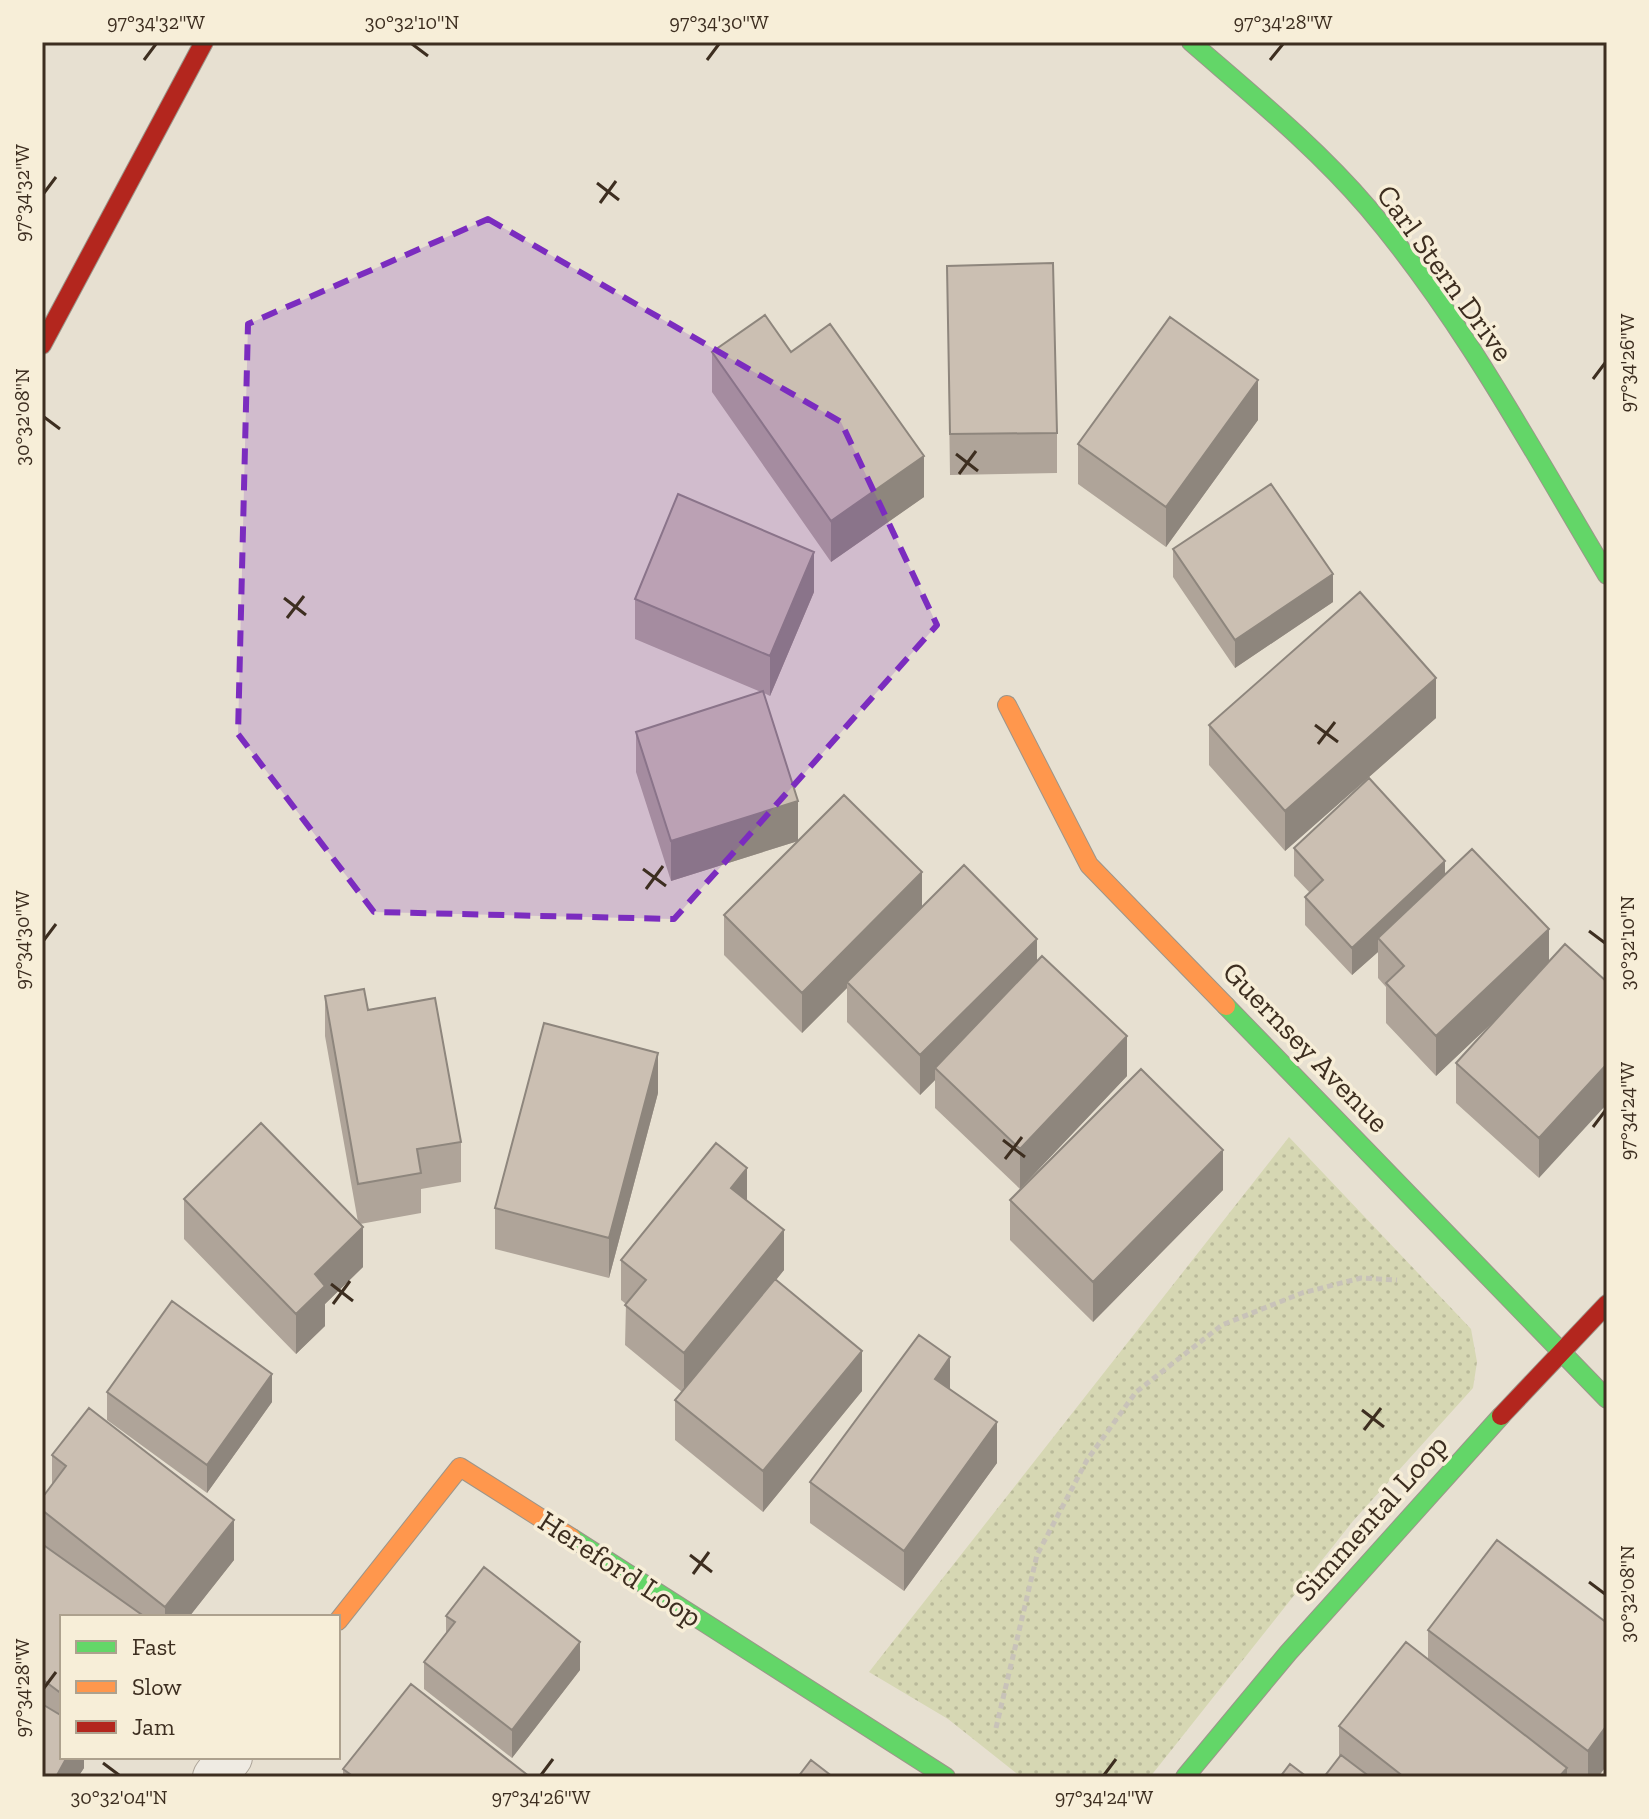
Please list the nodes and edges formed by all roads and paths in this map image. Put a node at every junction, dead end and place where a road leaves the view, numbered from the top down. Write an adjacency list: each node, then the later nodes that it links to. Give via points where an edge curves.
1 (204, 42): 3 (street)
2 (1191, 42): 4 (street, Carl Stern Drive, via 1311,148 1369,209 1468,346)
3 (42, 345)
4 (1607, 575)
5 (1007, 705): 8 (street, Guernsey Avenue, via 1089,865)
6 (1397, 1280): 11 (path, via 1361,1278 1302,1293 1222,1325 1136,1392 1087,1460 1037,1555)
7 (1607, 1304): 8 (street, Simmental Loop)
8 (1560, 1350): 9 (street, Guernsey Avenue); 15 (street, Simmental Loop, via 1288,1653)
9 (1607, 1399)
10 (340, 1618): 14 (street, Hereford Loop, via 460,1467)
11 (996, 1728)
12 (228, 1759): 13 (street)
13 (215, 1777)
14 (946, 1777)
15 (1185, 1777)

